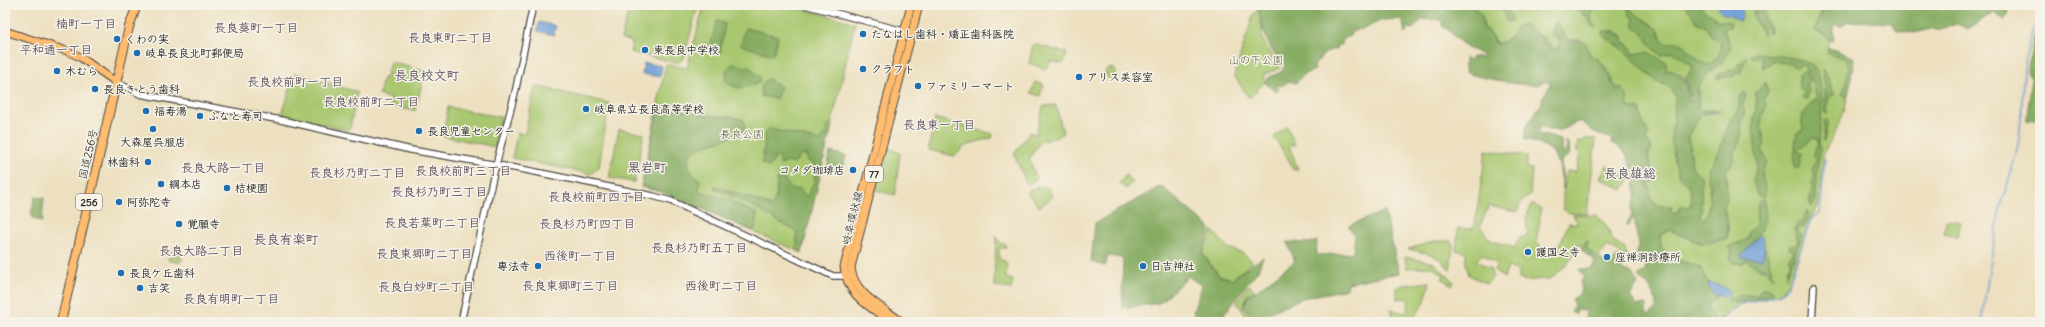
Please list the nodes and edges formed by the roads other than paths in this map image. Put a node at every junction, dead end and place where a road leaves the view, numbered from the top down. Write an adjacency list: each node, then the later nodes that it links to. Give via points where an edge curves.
1 (137, 5): 8 (highway, 国道256号 / 256, via 129,27)
2 (533, 5): 9 (street, via 514,100)
3 (805, 5): 7 (street)
4 (911, 5): 7 (main road, 岐阜環状線 / 77)
5 (919, 5): 7 (main road, 岐阜環状線 / 77)
6 (5, 31): 8 (main road, via 67,51)
7 (908, 33): 10 (main road, 岐阜環状線 / 77)
8 (118, 83): 9 (street, via 140,94 281,120 410,150); 12 (highway, 国道256号 / 256); 13 (highway, 国道256号 / 256)
9 (496, 165): 10 (street, via 664,199 833,276); 14 (street)
10 (848, 276): 15 (main road, via 848,284 856,297); 16 (main road, via 862,292)
11 (1814, 287): 17 (street)
12 (61, 322)
13 (66, 322)
14 (461, 322)
15 (891, 322)
16 (902, 322)
17 (1812, 322)

